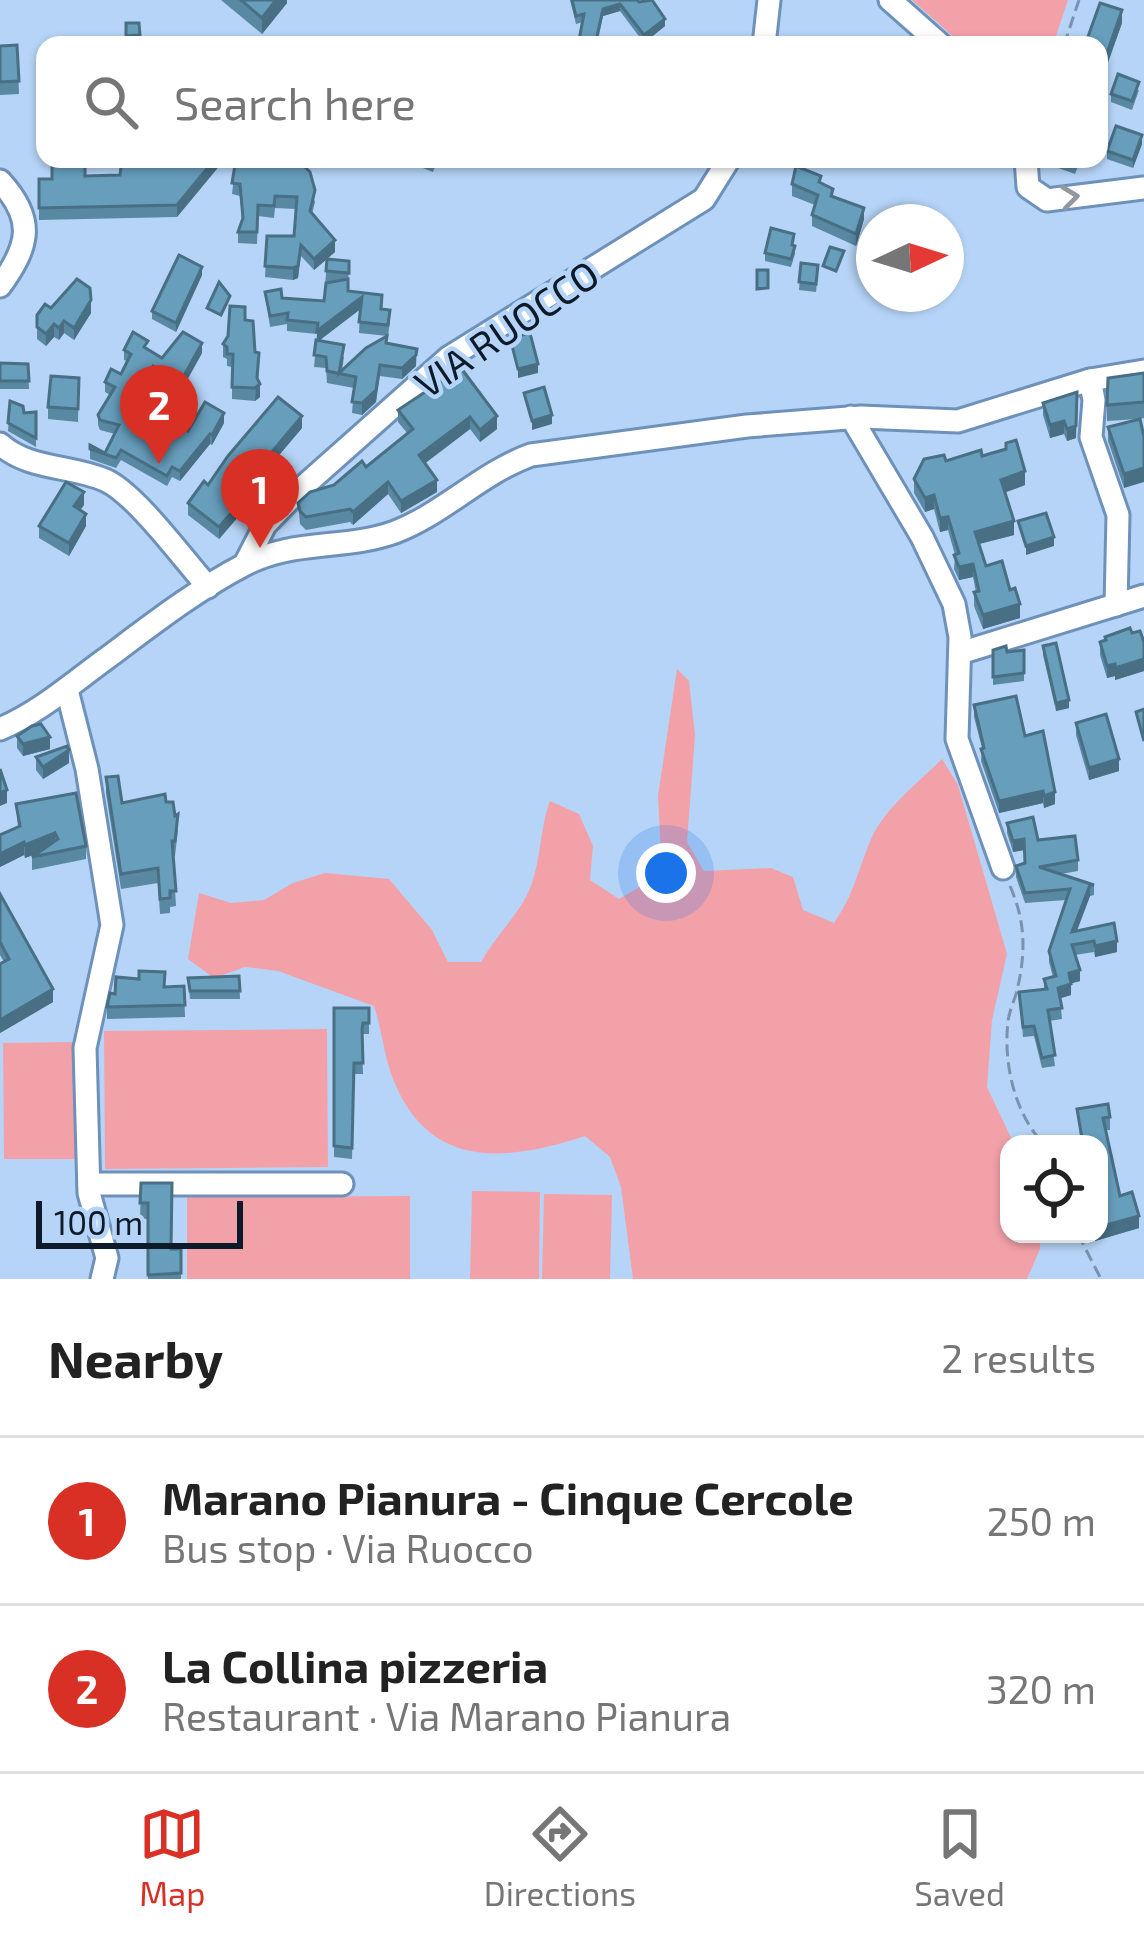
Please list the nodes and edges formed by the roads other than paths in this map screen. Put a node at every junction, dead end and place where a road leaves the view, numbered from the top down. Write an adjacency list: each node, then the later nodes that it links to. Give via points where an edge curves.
1 (769, 0): 3 (street)
2 (890, 0): 4 (street)
3 (765, 36)
4 (931, 36)
5 (723, 168): 14 (street, VIA RUOCCO, via 704,199 448,358 296,493 265,525)
6 (1027, 168): 8 (street, one-way to 8, via 1028,187 1047,200)
7 (0, 181): 9 (street, via 25,221)
8 (1144, 188)
9 (0, 286)
10 (1144, 371): 11 (street)
11 (1090, 380): 12 (street, via 958,421); 17 (street, via 1091,436 1118,515)
12 (851, 417): 14 (street, via 531,455 401,530 277,550); 18 (street, via 939,570 954,604)
13 (0, 444): 15 (street, via 26,460 120,488)
14 (245, 564): 15 (street)
15 (208, 587): 19 (street)
16 (1144, 596): 17 (street)
17 (1116, 605): 18 (street)
18 (960, 652): 21 (street, via 957,739)
19 (67, 690): 20 (street); 22 (street, via 112,925 85,1048)
20 (0, 729)
21 (1003, 868)
22 (89, 1184): 23 (street); 24 (street, via 107,1258)
23 (342, 1184)
24 (102, 1279)

